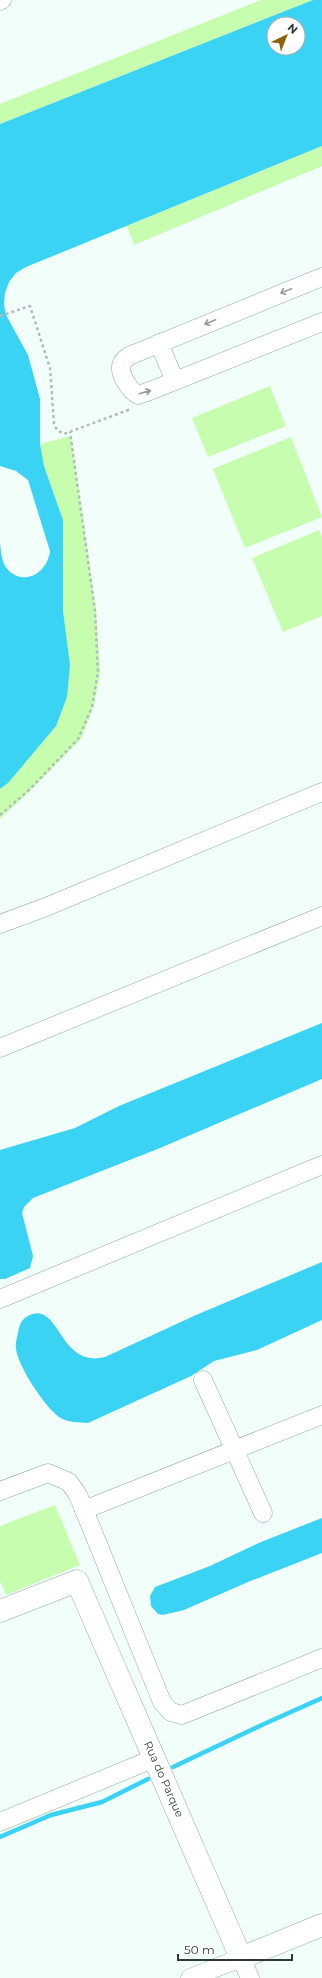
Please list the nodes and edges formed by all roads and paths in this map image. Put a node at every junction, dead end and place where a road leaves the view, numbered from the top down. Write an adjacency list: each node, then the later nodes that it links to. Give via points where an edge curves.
1 (322, 277): 4 (street, one-way to 4)
2 (0, 316): 7 (path, via 30,306 50,368 54,424 57,430 64,434)
3 (322, 322): 5 (street)
4 (159, 343): 5 (street); 6 (street, via 129,356 122,363 120,370 131,391)
5 (175, 381): 6 (street, one-way to 5)
6 (144, 393): 7 (path, via 144,405)
7 (70, 432): 9 (path, via 95,611 98,672 92,708 78,739 29,790)
8 (322, 792): 11 (street)
9 (0, 815)
10 (322, 916): 12 (street)
11 (0, 924)
12 (0, 1048)
13 (322, 1165): 14 (street)
14 (0, 1299)
15 (203, 1380): 17 (street)
16 (322, 1415): 17 (street)
17 (235, 1449): 19 (street); 20 (street)
18 (0, 1491): 19 (street, via 48,1473 69,1482)
19 (84, 1510): 22 (street, via 162,1702 171,1712 182,1715)
20 (263, 1514)
21 (0, 1611): 23 (street, Rua do Parque, via 77,1581)
22 (322, 1658)
23 (155, 1758): 24 (street); 26 (street, Rua do Parque)
24 (0, 1822)
25 (322, 1925): 26 (street)
26 (241, 1958): 27 (street); 28 (street, Rua do Parque)
27 (190, 1978)
28 (250, 1978)

